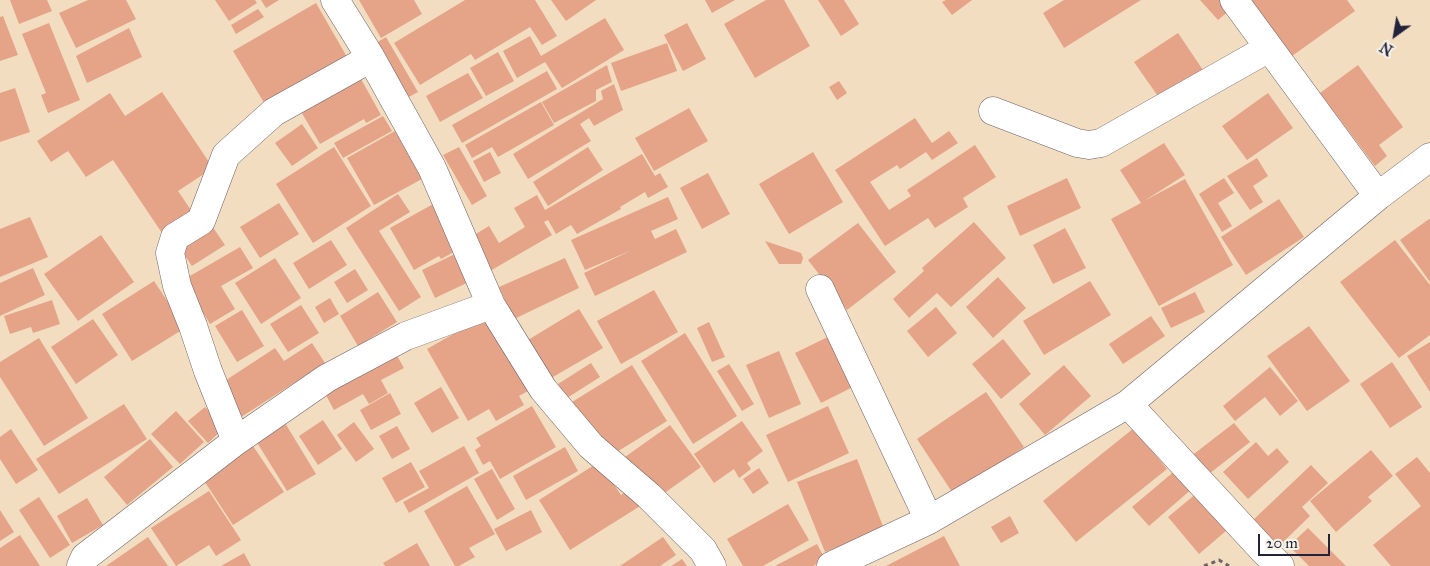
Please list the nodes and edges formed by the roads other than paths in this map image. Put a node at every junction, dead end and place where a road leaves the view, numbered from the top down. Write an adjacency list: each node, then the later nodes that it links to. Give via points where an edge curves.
1 (335, 0): 4 (street)
2 (1234, 0): 3 (street)
3 (1269, 48): 5 (street, via 1101,143 1077,143); 7 (street)
4 (371, 58): 9 (street, via 432,168); 11 (street, via 274,112 226,155 201,221 176,237 170,253 177,286)
5 (993, 111)
6 (1430, 157): 7 (street)
7 (1378, 196): 10 (street)
8 (820, 289): 12 (street)
9 (491, 305): 11 (street, via 406,336 336,373); 15 (street, via 543,389 579,432 669,516 702,550)
10 (1128, 404): 12 (street); 13 (street)
11 (236, 441): 14 (street, via 85,557)
12 (929, 520): 16 (street)
13 (1266, 561)
14 (81, 566)
15 (712, 566)
16 (831, 566)

